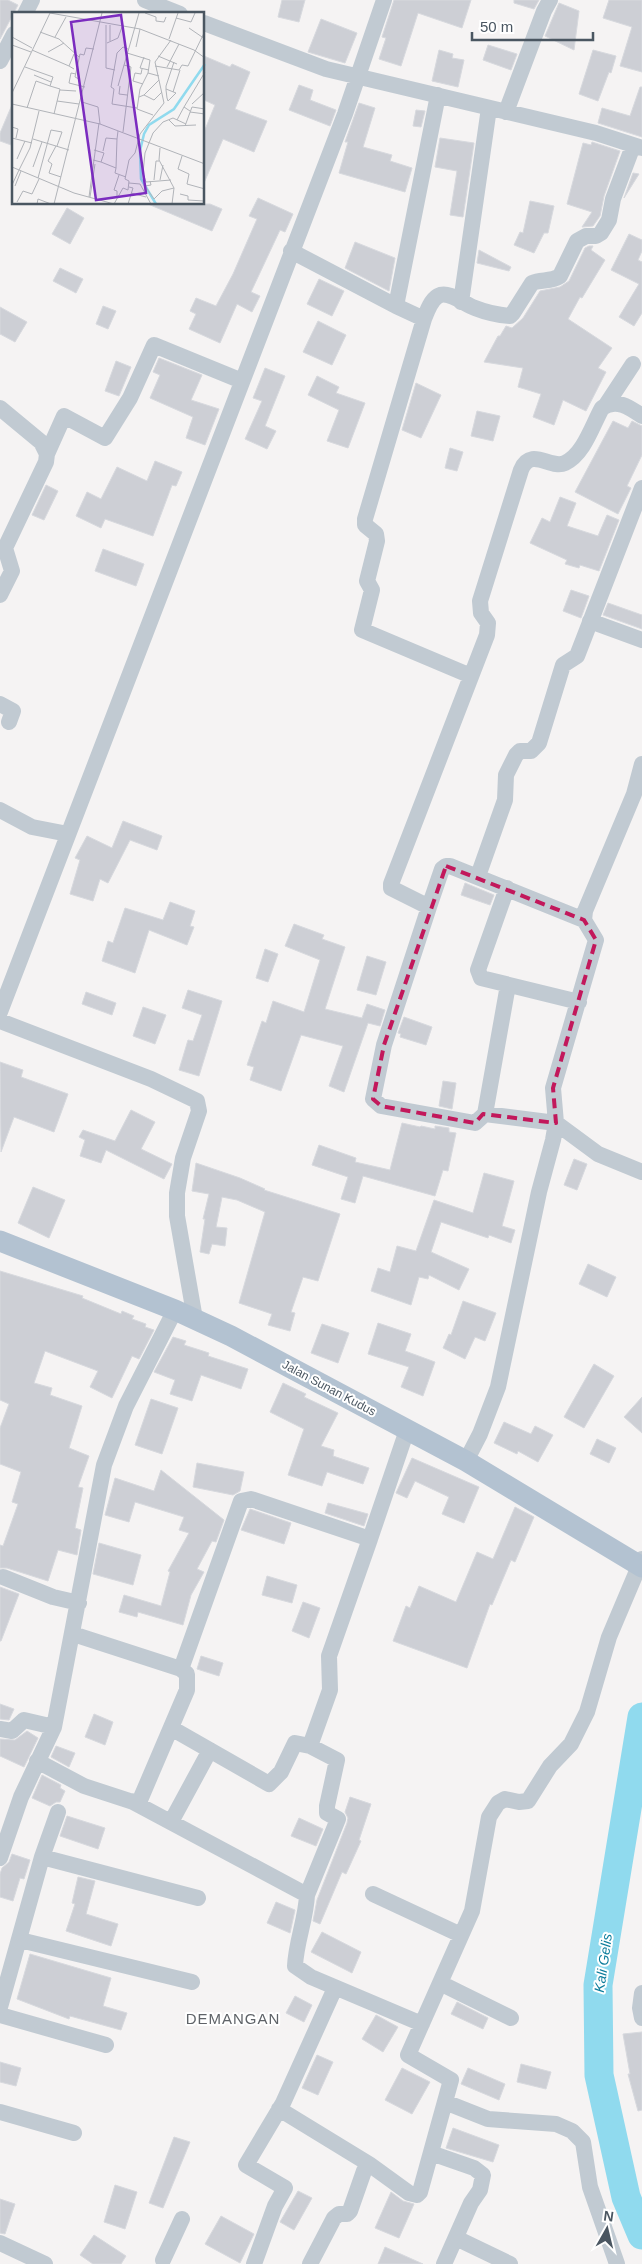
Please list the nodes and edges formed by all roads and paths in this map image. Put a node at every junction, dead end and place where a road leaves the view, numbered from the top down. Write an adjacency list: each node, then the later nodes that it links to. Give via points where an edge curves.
1 (32, 0): 5 (street)
2 (146, 0): 6 (street)
3 (384, 0): 10 (street)
4 (550, 0): 13 (street)
5 (26, 12)
6 (175, 12)
7 (205, 23): 10 (street, via 326,69)
8 (12, 38): 9 (street)
9 (0, 61)
10 (356, 77): 11 (street); 15 (street, via 345,114)
11 (438, 95): 12 (street); 17 (street)
12 (489, 108): 13 (street); 16 (street)
13 (506, 112): 14 (street, via 596,133)
14 (637, 147): 16 (street, via 612,200 609,220 596,236 586,236 578,241 560,276 532,283 510,316)
15 (291, 251): 17 (street); 20 (street)
16 (461, 302): 18 (street, via 443,294 437,296)
17 (396, 306): 18 (street)
18 (424, 319): 29 (street, via 365,519 365,525 376,534 377,541 367,581 372,590 362,630)
19 (633, 364): 21 (street)
20 (242, 381): 24 (street, via 152,345 130,398 105,438 64,416); 34 (street)
21 (606, 405): 23 (street, via 627,405); 29 (street, via 577,453 567,462 529,460 524,463 480,601 480,613 488,623 487,635)
22 (0, 408): 24 (street, via 42,442)
23 (642, 416)
24 (47, 454): 26 (street, via 5,548 12,571)
25 (642, 488): 27 (street)
26 (0, 595)
27 (590, 621): 28 (street); 35 (street, via 577,656 563,664 539,743 531,751 520,751 506,774 505,800)
28 (642, 640)
29 (471, 676): 37 (street, via 390,884 398,893)
30 (0, 704): 31 (street, via 13,711)
31 (9, 722)
32 (642, 764): 38 (street, via 634,794)
33 (2, 816): 34 (street, via 32,827)
34 (68, 834): 41 (street)
35 (478, 876): 36 (street); 37 (street, via 446,866 442,869)
36 (507, 888): 38 (street); 39 (street, via 478,970 481,978)
37 (429, 907): 43 (street, via 384,1045 373,1099 381,1106 475,1123)
38 (584, 920): 40 (street, via 596,940)
39 (508, 985): 40 (street); 43 (street)
40 (579, 1002): 44 (street, via 553,1088)
41 (0, 1012)
42 (0, 1021): 48 (street, via 152,1079 197,1101 199,1110 183,1158 177,1194 177,1216)
43 (485, 1114): 44 (street)
44 (556, 1122): 45 (street, via 598,1154); 50 (street, via 498,1387)
45 (642, 1172)
46 (0, 1241): 47 (main road, Jalan Sunan Kudus)
47 (175, 1310): 48 (main road, Jalan Sunan Kudus); 54 (street, via 126,1406 104,1466)
48 (195, 1319): 49 (main road, Jalan Sunan Kudus)
49 (408, 1430): 50 (main road, Jalan Sunan Kudus); 51 (street)
50 (466, 1461): 52 (main road, Jalan Sunan Kudus)
51 (370, 1539): 56 (street, via 251,1499 241,1502); 60 (street, via 329,1656 330,1690)
52 (641, 1564): 71 (street, via 610,1637 587,1712 571,1744 550,1766 528,1801 505,1798 490,1817 472,1911)
53 (3, 1577): 54 (street, via 53,1598)
54 (79, 1603): 55 (street)
55 (73, 1634): 56 (street); 57 (street)
56 (181, 1669): 58 (street, via 187,1674 187,1690)
57 (54, 1727): 59 (street, via 24,1720 12,1732); 62 (street)
58 (171, 1728): 61 (street); 63 (street, via 140,1800)
59 (0, 1729)
60 (310, 1746): 61 (street, via 296,1743 281,1772 269,1784); 68 (street, via 337,1760 327,1813 338,1820)
61 (210, 1750): 65 (street)
62 (37, 1761): 63 (street, via 84,1786); 67 (street)
63 (133, 1802): 65 (street)
64 (58, 1812): 66 (street)
65 (171, 1822): 68 (street)
66 (42, 1857): 70 (street); 72 (street)
67 (0, 1858)
68 (307, 1894): 75 (street, via 295,1966)
69 (373, 1894): 71 (street)
70 (198, 1898)
71 (461, 1935): 74 (street)
72 (20, 1940): 73 (street); 77 (street)
73 (192, 1982)
74 (440, 1983): 79 (street); 81 (street)
75 (335, 1988): 81 (street); 84 (street)
76 (642, 1993): 80 (street)
77 (0, 2007)
78 (0, 2016): 82 (street)
79 (511, 2018)
80 (642, 2018)
81 (422, 2024): 83 (street, via 408,2055 451,2080)
82 (106, 2046)
83 (445, 2102): 87 (street); 98 (street, via 488,2119 556,2124 572,2131 583,2142 590,2187)
84 (279, 2109): 88 (street); 94 (street, via 246,2165 285,2188)
85 (0, 2112): 86 (street)
86 (74, 2133)
87 (431, 2153): 88 (street, via 417,2195 409,2193); 90 (street, via 474,2168 483,2175 480,2190)
88 (369, 2164): 95 (street, via 350,2211 334,2218)
89 (182, 2219): 92 (street)
90 (456, 2238): 96 (street); 97 (street)
91 (0, 2243): 93 (street)
92 (164, 2263)
93 (45, 2264)
94 (254, 2264)
95 (310, 2264)
96 (444, 2264)
97 (510, 2264)
98 (618, 2264)

